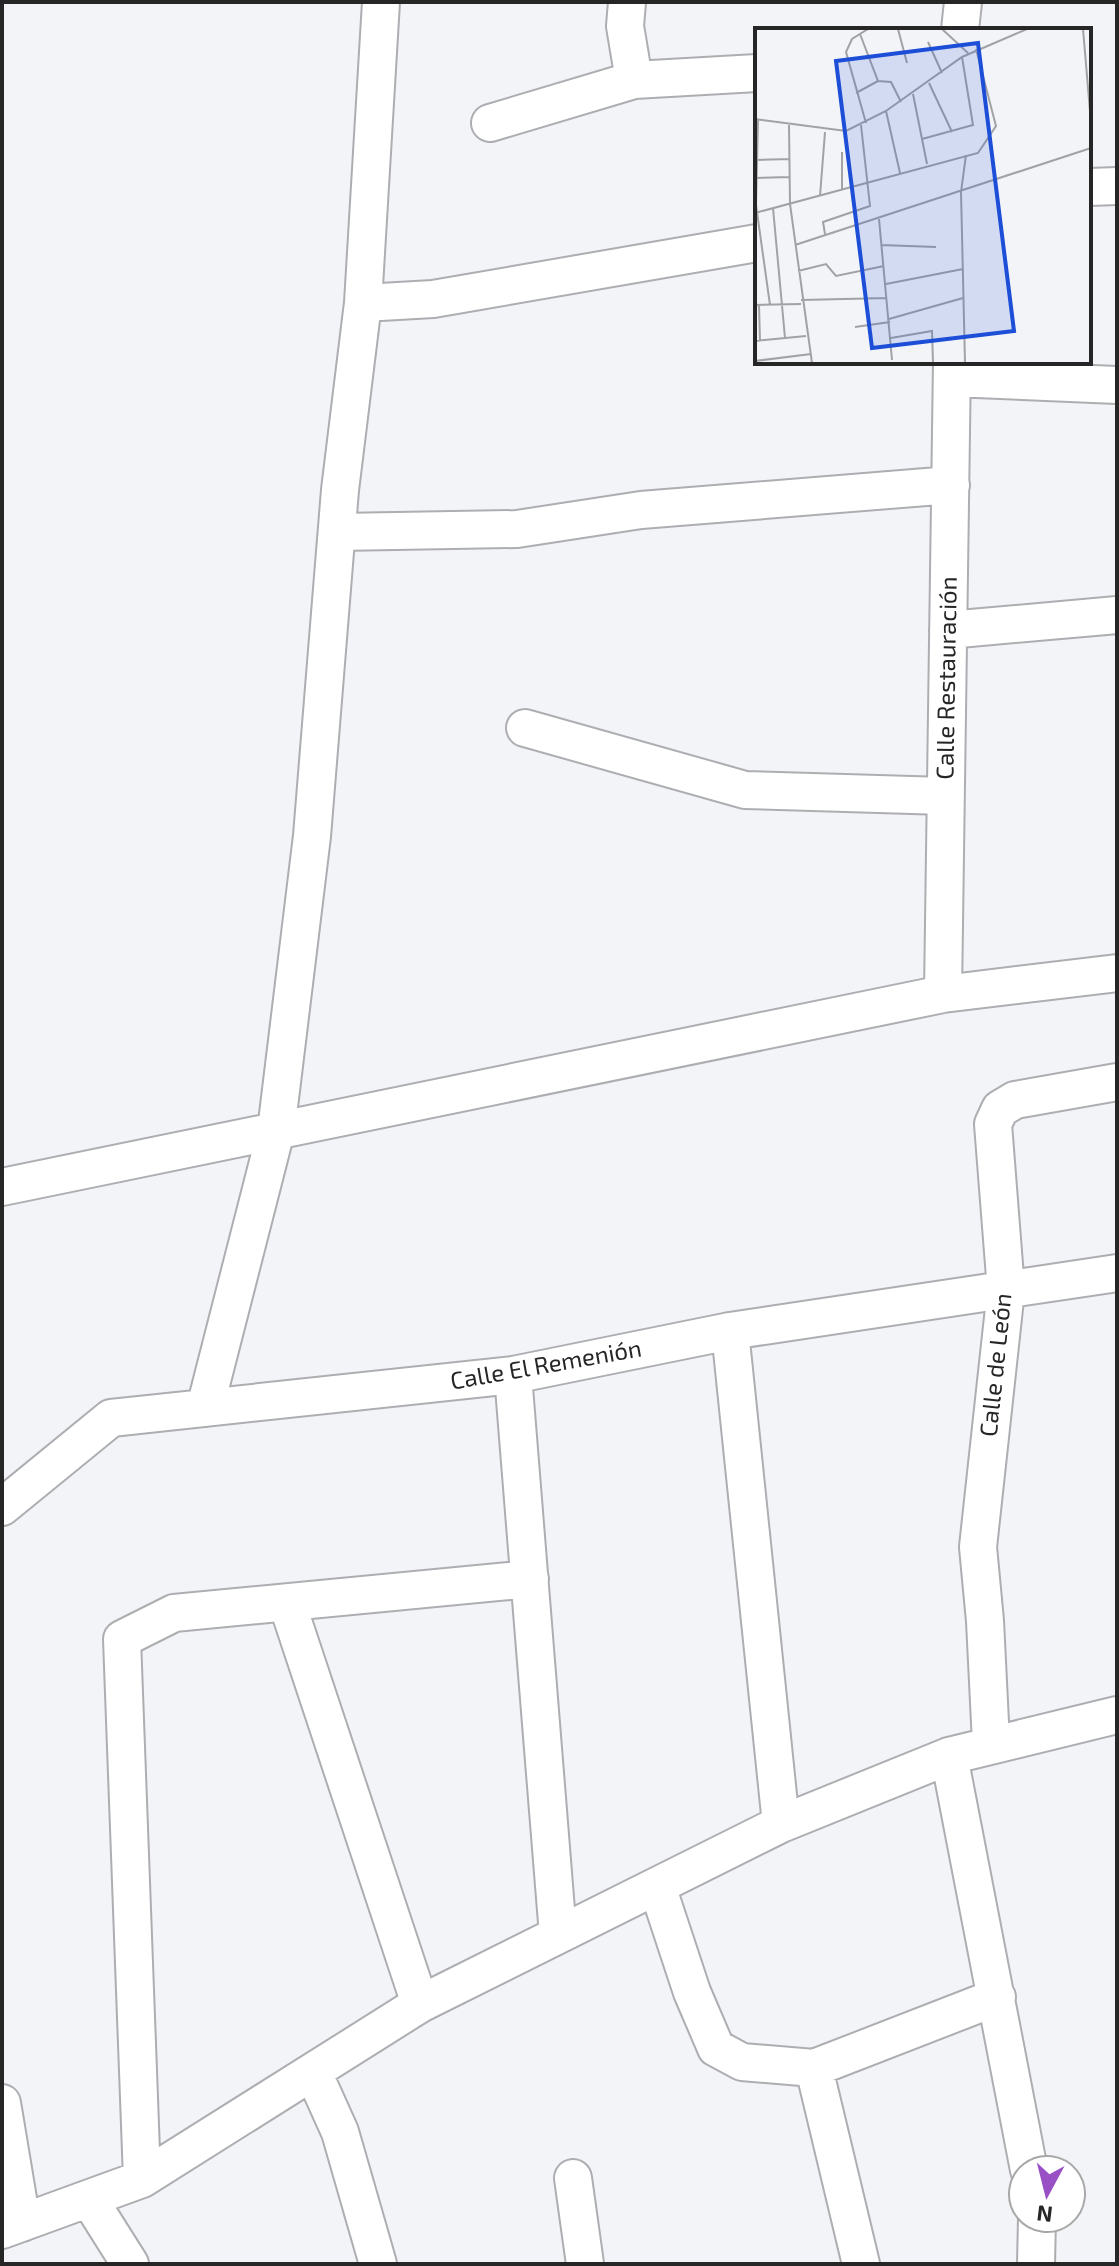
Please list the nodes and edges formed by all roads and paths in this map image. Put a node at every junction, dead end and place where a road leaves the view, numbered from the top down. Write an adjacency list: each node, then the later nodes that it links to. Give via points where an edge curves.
1 (381, 2): 11 (street)
2 (627, 2): 6 (street, via 625,26)
3 (963, 2): 4 (street)
4 (960, 28)
5 (755, 73): 6 (street)
6 (634, 80): 7 (street)
7 (490, 123)
8 (1117, 186): 9 (street)
9 (1091, 187)
10 (755, 243): 11 (street, via 433,299)
11 (363, 303): 15 (street)
12 (952, 370): 13 (street); 14 (street, Calle Restauración)
13 (1117, 385)
14 (951, 485): 15 (street, via 641,510 517,529); 17 (street, Calle Restauración)
15 (338, 532): 23 (street, via 312,836)
16 (1117, 615): 17 (street)
17 (948, 630): 19 (street, Calle Restauración)
18 (525, 728): 19 (street, via 745,790)
19 (945, 796): 21 (street, Calle Restauración)
20 (1117, 973): 21 (street)
21 (943, 994): 23 (street)
22 (1117, 1082): 26 (street, Calle de León, via 1015,1100 1000,1109 993,1124)
23 (276, 1131): 24 (street); 29 (street)
24 (2, 1187)
25 (1117, 1273): 26 (street, Calle El Remenión)
26 (1006, 1290): 27 (street, Calle El Remenión); 34 (street, Calle de León, via 978,1547)
27 (730, 1331): 28 (street, Calle El Remenión); 36 (street)
28 (513, 1375): 29 (street, Calle El Remenión); 31 (street)
29 (205, 1408): 30 (street, Calle El Remenión, via 111,1418)
30 (2, 1507)
31 (530, 1579): 32 (street); 38 (street)
32 (287, 1603): 40 (street); 46 (street, via 174,1613 122,1639)
33 (1117, 1715): 34 (street)
34 (991, 1743): 35 (street)
35 (949, 1756): 36 (street); 39 (street)
36 (781, 1824): 37 (street)
37 (657, 1886): 38 (street); 41 (street, via 716,2048 742,2062)
38 (558, 1935): 40 (street)
39 (997, 1997): 41 (street); 44 (street)
40 (420, 2004): 42 (street)
41 (814, 2068): 53 (street)
42 (313, 2072): 46 (street); 51 (street, via 340,2132)
43 (2, 2103): 48 (street)
44 (1026, 2154)
45 (573, 2178): 52 (street)
46 (142, 2179): 47 (street)
47 (89, 2199): 48 (street); 50 (street)
48 (12, 2227)
49 (1037, 2234): 54 (street)
50 (130, 2264)
51 (378, 2264)
52 (585, 2264)
53 (861, 2264)
54 (1036, 2264)

